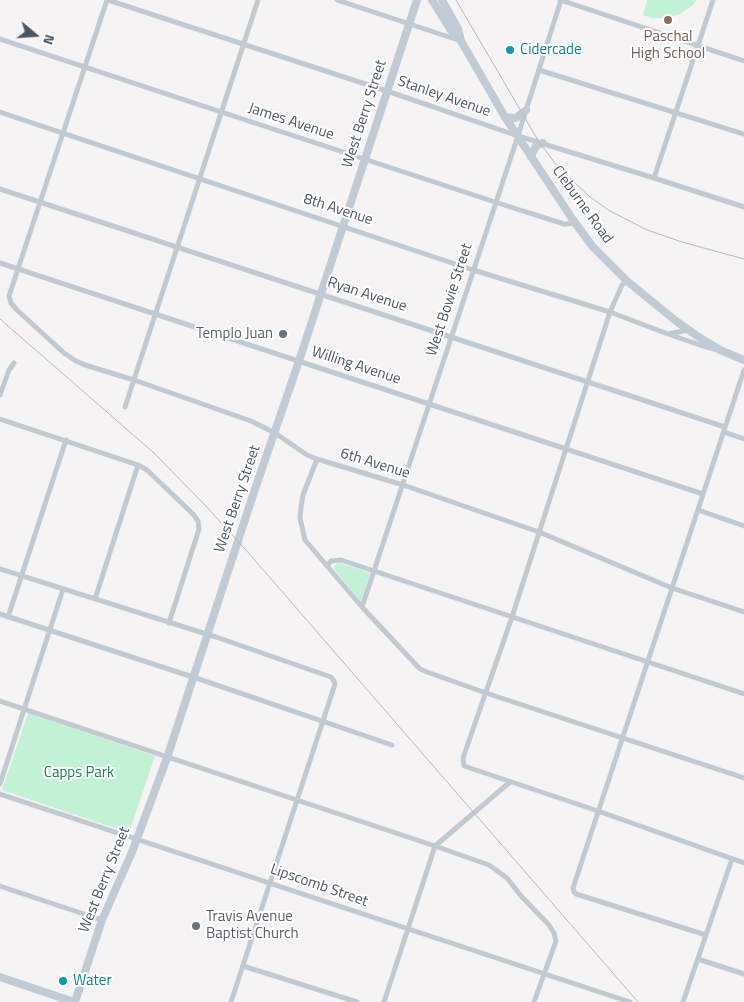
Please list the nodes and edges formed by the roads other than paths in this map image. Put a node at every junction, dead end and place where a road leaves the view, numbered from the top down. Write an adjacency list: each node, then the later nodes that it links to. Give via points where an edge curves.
1 (108, 0): 12 (street, Stanley Avenue); 15 (street)
2 (258, 0): 12 (street)
3 (337, 0): 9 (street)
4 (417, 0): 9 (main road, West Berry Street)
5 (432, 0): 11 (main road, Cleburne Road)
6 (442, 0): 11 (main road, Cleburne Road)
7 (561, 0): 13 (street); 16 (street, West Bowie Street)
8 (713, 0): 13 (street)
9 (409, 24): 11 (street); 17 (main road, West Berry Street)
10 (0, 39): 15 (street, James Avenue)
11 (461, 41): 22 (main road, Cleburne Road)
12 (244, 44): 17 (street, Stanley Avenue); 20 (street)
13 (698, 45): 14 (street); 21 (street)
14 (744, 61)
15 (84, 67): 20 (street, James Avenue); 23 (street)
16 (540, 70): 18 (street, West Bowie Street); 21 (street)
17 (387, 91): 25 (street, Stanley Avenue); 28 (main road, West Berry Street)
18 (526, 110): 22 (main road, via 516,118); 25 (street, West Bowie Street)
19 (0, 112): 23 (street, 8th Avenue)
20 (222, 112): 28 (street, James Avenue); 30 (street)
21 (676, 112): 24 (street); 29 (street)
22 (505, 117): 25 (main road, Cleburne Road)
23 (62, 133): 30 (street, 8th Avenue); 32 (street)
24 (744, 134)
25 (518, 136): 26 (street, Stanley Avenue); 27 (main road, Cleburne Road); 33 (street, West Bowie Street)
26 (544, 144): 27 (main road, via 536,146); 29 (street, Stanley Avenue)
27 (531, 157): 35 (main road, Cleburne Road)
28 (365, 159): 33 (street, James Avenue); 36 (main road, West Berry Street)
29 (654, 178): 34 (street, Stanley Avenue)
30 (200, 179): 36 (street, 8th Avenue); 37 (street)
31 (0, 189): 32 (street, Ryan Avenue)
32 (40, 202): 37 (street, Ryan Avenue); 39 (street)
33 (496, 202): 35 (street, James Avenue, via 564,224); 40 (street, West Bowie Street)
34 (744, 207)
35 (576, 224): 41 (main road, Cleburne Road)
36 (343, 226): 40 (street, 8th Avenue); 42 (main road, West Berry Street)
37 (178, 247): 42 (street, Ryan Avenue); 44 (street)
38 (0, 263): 39 (street, Willing Avenue)
39 (18, 269): 44 (street, Willing Avenue); 53 (street, 6th Avenue, via 9,296 16,310 76,361)
40 (473, 270): 43 (street, 8th Avenue); 47 (street, West Bowie Street)
41 (626, 281): 43 (street); 45 (main road, Cleburne Road)
42 (321, 294): 47 (street, Ryan Avenue); 50 (main road, West Berry Street)
43 (610, 312): 46 (street, 8th Avenue); 54 (street)
44 (155, 315): 50 (street, Willing Avenue); 53 (street)
45 (688, 330): 46 (street); 48 (main road, Cleburne Road)
46 (668, 334): 48 (street, 8th Avenue)
47 (451, 336): 54 (street, Ryan Avenue); 56 (street, West Bowie Street)
48 (720, 350): 49 (main road, 8th Avenue)
49 (744, 360)
50 (299, 361): 56 (street, Willing Avenue); 60 (main road, West Berry Street)
51 (14, 363): 55 (street)
52 (744, 370): 59 (street)
53 (134, 380): 57 (street); 60 (street, 6th Avenue, via 251,421)
54 (588, 382): 59 (street, Ryan Avenue); 63 (street)
55 (0, 395)
56 (429, 404): 63 (street, Willing Avenue); 66 (street, West Bowie Street)
57 (125, 407)
58 (0, 419): 61 (street)
59 (724, 430): 62 (street, Ryan Avenue); 67 (street)
60 (275, 433): 64 (street, 6th Avenue); 85 (main road, West Berry Street)
61 (66, 440): 65 (street); 74 (street)
62 (744, 440)
63 (566, 449): 67 (street, Willing Avenue); 70 (street)
64 (317, 459): 66 (street, 6th Avenue); 71 (street, via 303,495 300,518 305,540)
65 (138, 464): 77 (street); 83 (street, via 198,522 199,529)
66 (403, 485): 70 (street, 6th Avenue); 73 (street, West Bowie Street)
67 (703, 494): 68 (street)
68 (698, 510): 69 (street); 75 (street)
69 (744, 526)
70 (539, 532): 75 (street, 6th Avenue); 82 (street)
71 (326, 566): 73 (street, via 331,561 341,560); 78 (street)
72 (0, 569): 74 (street)
73 (375, 572): 78 (street, West Bowie Street); 82 (street)
74 (22, 576): 76 (street); 81 (street)
75 (672, 588): 79 (street, 6th Avenue); 86 (street)
76 (64, 589): 77 (street); 84 (street)
77 (95, 599): 83 (street)
78 (362, 607): 88 (street, via 420,669)
79 (744, 612)
80 (0, 614): 81 (street)
81 (8, 616): 84 (street)
82 (512, 617): 86 (street); 88 (street)
83 (169, 623): 85 (street)
84 (50, 630): 87 (street); 91 (street)
85 (208, 635): 87 (main road, West Berry Street); 92 (street, via 331,677 335,684)
86 (648, 662): 89 (street); 93 (street)
87 (194, 677): 92 (street); 95 (main road, West Berry Street)
88 (486, 693): 93 (street); 97 (street, via 463,758 464,766)
89 (744, 694)
90 (0, 701): 91 (street)
91 (24, 709): 95 (street); 98 (street)
92 (323, 720): 94 (street); 100 (street)
93 (622, 738): 96 (street); 101 (street)
94 (392, 745)
95 (167, 758): 100 (street); 102 (main road, West Berry Street)
96 (744, 778)
97 (510, 782): 101 (street); 103 (street)
98 (0, 784)
99 (0, 794): 102 (street, Lipscomb Street)
100 (297, 801): 103 (street); 106 (street)
101 (598, 811): 104 (street); 110 (street, via 574,892)
102 (137, 840): 106 (street, Lipscomb Street); 108 (main road, West Berry Street)
103 (435, 846): 109 (street); 113 (street, via 494,868 549,925 556,941)
104 (732, 859): 105 (street); 110 (street)
105 (744, 862)
106 (270, 882): 109 (street, Lipscomb Street); 112 (street)
107 (0, 886): 108 (street)
108 (102, 920): 116 (main road, West Berry Street)
109 (408, 929): 113 (street, Lipscomb Street); 119 (street)
110 (706, 935): 111 (street)
111 (698, 959): 114 (street); 122 (street)
112 (243, 966): 117 (street); 118 (street)
113 (544, 973): 120 (street); 121 (street, Lipscomb Street)
114 (744, 974)
115 (0, 977): 116 (main road)
116 (75, 1002)
117 (231, 1002)
118 (357, 1002)
119 (384, 1002)
120 (534, 1002)
121 (630, 1002)
122 (683, 1002)

